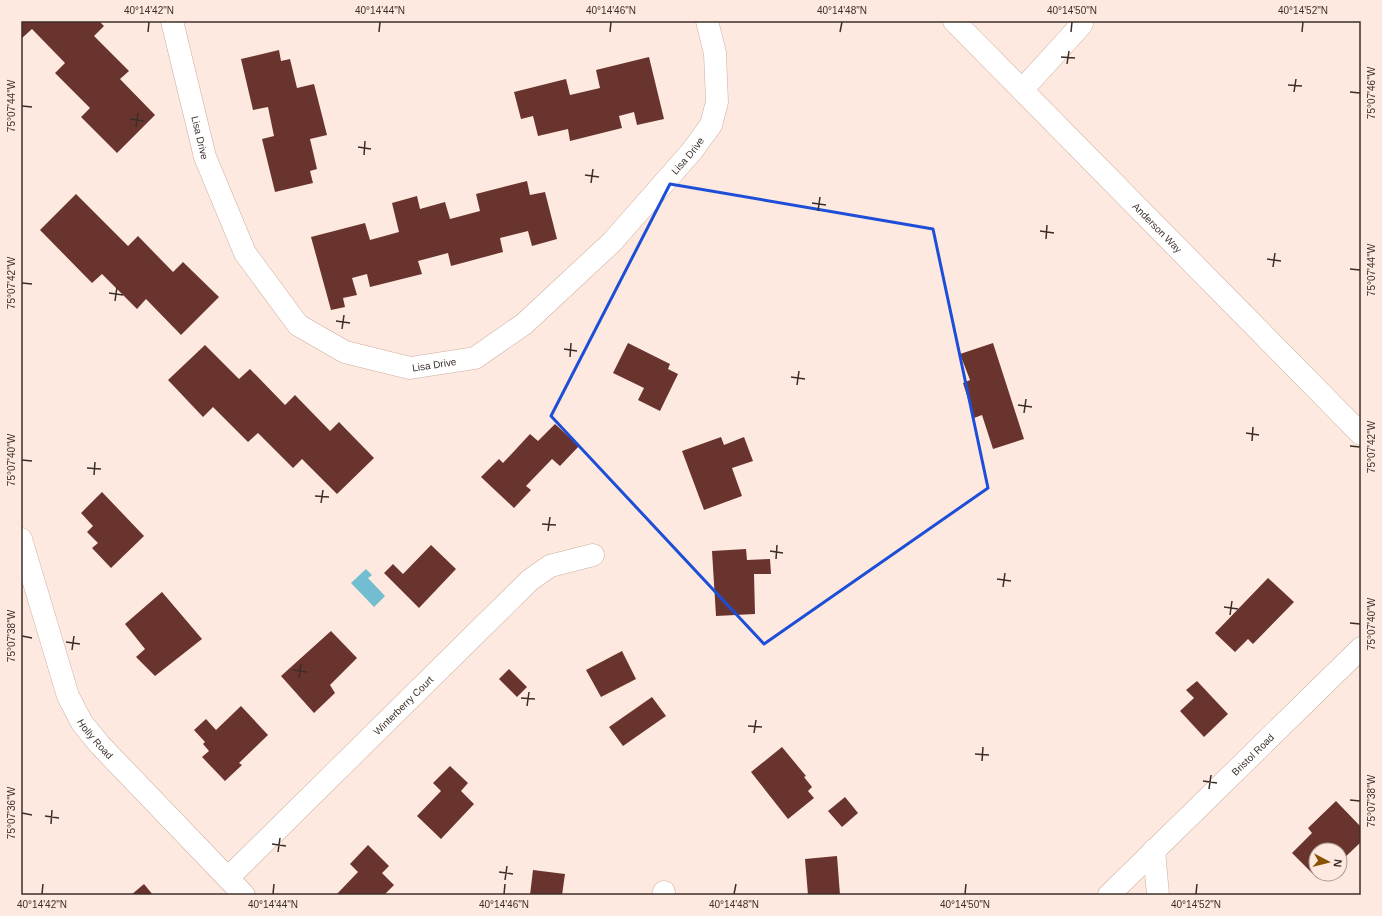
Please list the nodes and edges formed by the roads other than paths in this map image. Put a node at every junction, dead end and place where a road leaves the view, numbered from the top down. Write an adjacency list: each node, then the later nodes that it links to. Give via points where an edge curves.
1 (172, 21): 2 (street, Lisa Drive, via 204,157 245,253 298,325 345,352 410,368 475,358 524,324 612,242 692,151 711,125 717,102 714,53)
2 (707, 21)
3 (954, 21): 5 (street, Anderson Way)
4 (1078, 21): 5 (street, via 1082,24)
5 (1022, 90): 6 (street, Anderson Way)
6 (1361, 434)
7 (21, 539): 11 (street, Holly Road, via 68,696 82,723)
8 (593, 555): 11 (street, Winterberry Court, via 550,566 530,580)
9 (1361, 648): 10 (street, Bristol Road)
10 (1154, 850): 13 (street, Bristol Road); 14 (street)
11 (228, 878): 12 (street, Holly Road)
12 (244, 895)
13 (1109, 895)
14 (1158, 895)

